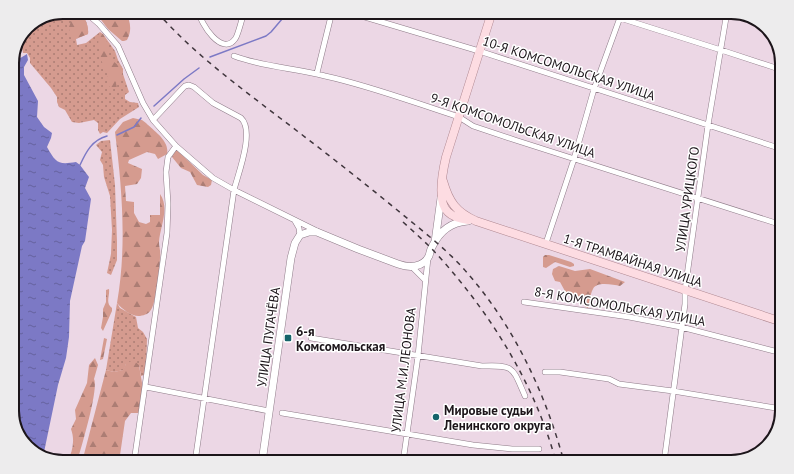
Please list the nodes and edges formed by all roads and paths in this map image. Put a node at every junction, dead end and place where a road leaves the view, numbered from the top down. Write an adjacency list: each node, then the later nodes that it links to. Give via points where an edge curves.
1 (93, 19): 17 (street, via 118,46)
2 (202, 19): 3 (street, via 210,35 224,44 235,40)
3 (242, 19)
4 (330, 19): 14 (street)
5 (372, 19): 11 (street, 10-Я КОМСОМОЛЬСКАЯ УЛИЦА)
6 (490, 19): 11 (main road)
7 (620, 19): 15 (street)
8 (623, 19): 10 (street)
9 (726, 19): 10 (street, УЛИЦА УРИЦКОГО)
10 (721, 50): 13 (street); 18 (street, УЛИЦА УРИЦКОГО)
11 (479, 51): 15 (street, 10-Я КОМСОМОЛЬСКАЯ УЛИЦА); 16 (main road)
12 (234, 56): 14 (street, 9-Я КОМСОМОЛЬСКАЯ УЛИЦА, via 250,62)
13 (775, 68)
14 (317, 74): 16 (street, 9-Я КОМСОМОЛЬСКАЯ УЛИЦА)
15 (594, 89): 18 (street, 10-Я КОМСОМОЛЬСКАЯ УЛИЦА); 21 (street)
16 (459, 117): 21 (street, 9-Я КОМСОМОЛЬСКАЯ УЛИЦА, via 473,126); 23 (main road, via 446,158 442,181)
17 (153, 120): 19 (street); 22 (street, via 185,86 189,85 245,122 246,139)
18 (708, 125): 20 (street, 10-Я КОМСОМОЛЬСКАЯ УЛИЦА); 24 (street, УЛИЦА УРИЦКОГО)
19 (176, 146): 22 (street, via 213,178); 47 (street, via 168,157 166,172 167,233)
20 (775, 147)
21 (574, 159): 24 (street, 9-Я КОМСОМОЛЬСКАЯ УЛИЦА); 34 (street)
22 (234, 190): 28 (street); 50 (street)
23 (444, 196): 25 (main road, via 445,208); 26 (main road); 27 (main road)
24 (698, 199): 30 (street, 9-Я КОМСОМОЛЬСКАЯ УЛИЦА); 39 (street, УЛИЦА УРИЦКОГО)
25 (450, 214): 26 (main road); 27 (main road); 29 (main road, via 460,219); 31 (main road)
26 (466, 217): 29 (main road)
27 (438, 219): 35 (main road)
28 (295, 221): 32 (street); 33 (street)
29 (476, 221): 31 (main road, via 460,222); 34 (main road, 1-Я ТРАМВАЙНАЯ УЛИЦА)
30 (775, 223)
31 (447, 228): 35 (main road)
32 (317, 232): 33 (main road); 37 (main road, via 398,264)
33 (300, 235): 52 (main road, УЛИЦА ПУГАЧЁВА, via 291,258)
34 (546, 243): 39 (main road, 1-Я ТРАМВАЙНАЯ УЛИЦА)
35 (433, 245): 36 (main road, УЛИЦА М.И.ЛЕОНОВА); 37 (main road, via 422,259)
36 (428, 257): 37 (main road, via 419,266); 38 (street, УЛИЦА М.И.ЛЕОНОВА)
37 (411, 266): 38 (street)
38 (425, 280): 45 (street, УЛИЦА М.И.ЛЕОНОВА)
39 (685, 290): 41 (main road, 1-Я ТРАМВАЙНАЯ УЛИЦА); 42 (street, УЛИЦА УРИЦКОГО)
40 (524, 302): 42 (street, 8-Я КОМСОМОЛЬСКАЯ УЛИЦА)
41 (775, 320)
42 (681, 326): 44 (street, 8-Я КОМСОМОЛЬСКАЯ УЛИЦА); 48 (street, УЛИЦА УРИЦКОГО)
43 (311, 338): 45 (street)
44 (775, 351)
45 (418, 356): 49 (street, via 510,368 515,373); 54 (street, УЛИЦА М.И.ЛЕОНОВА)
46 (545, 372): 48 (street, via 609,378 619,384)
47 (146, 387): 50 (street); 56 (street)
48 (673, 391): 51 (street); 60 (street, УЛИЦА УРИЦКОГО)
49 (525, 396)
50 (204, 398): 52 (street); 57 (street)
51 (775, 408)
52 (269, 411): 58 (main road, УЛИЦА ПУГАЧЁВА)
53 (282, 413): 54 (street)
54 (407, 434): 55 (street, via 473,445); 59 (street, УЛИЦА М.И.ЛЕОНОВА)
55 (539, 449)
56 (135, 455)
57 (196, 455)
58 (263, 455)
59 (404, 455)
60 (665, 455)

